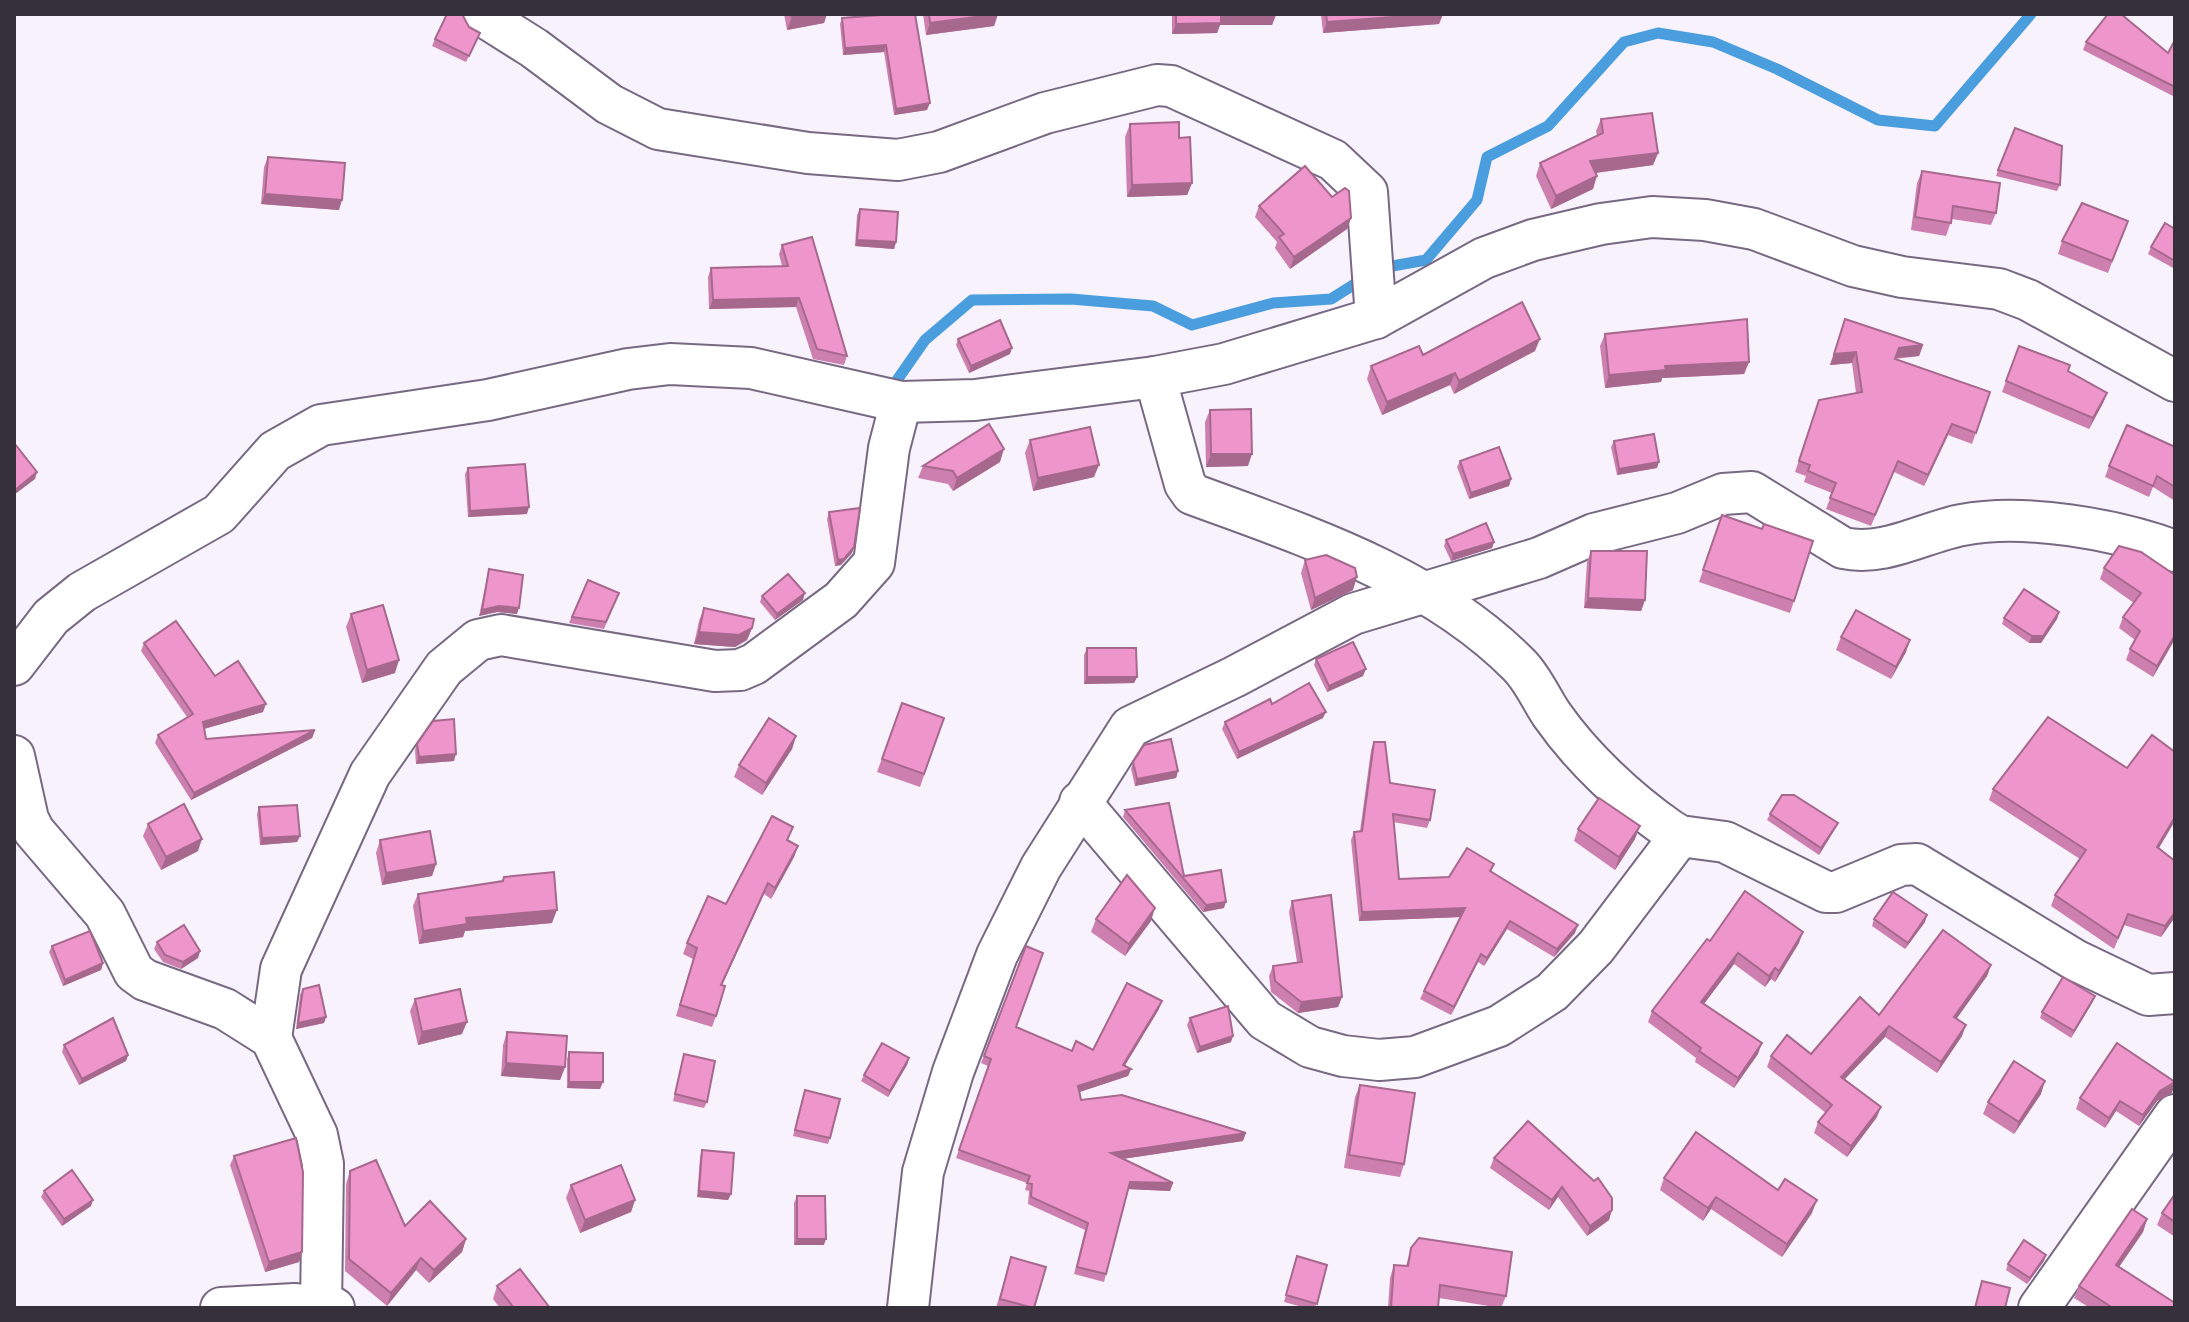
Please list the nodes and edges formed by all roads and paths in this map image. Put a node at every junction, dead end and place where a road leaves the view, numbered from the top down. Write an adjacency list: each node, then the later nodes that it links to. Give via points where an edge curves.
1 (480, 14): 2 (street, via 642,124 808,153 898,160 939,152 1045,113 1114,95 1157,85 1185,90 1333,160 1362,183 1369,205)
2 (1376, 318): 3 (street, via 1224,364); 4 (street, via 1484,258 1533,240 1652,217 1705,220 1754,229 1890,275 1999,289)
3 (1155, 377): 5 (street, via 975,400); 7 (street, via 1192,494 1309,537)
4 (2175, 381)
5 (901, 402): 8 (street, via 751,368 670,364 488,400 321,425 275,451 219,514); 14 (street, via 889,448 874,563 841,600 754,664 715,671 501,635 478,640 444,668 370,774 281,969)
6 (2175, 551): 7 (street, via 2034,521 1960,525 1918,541 1854,550 1752,492 1737,491)
7 (1424, 594): 11 (street, via 1325,626 1130,727); 12 (street, via 1520,665 1553,717 1592,761)
8 (32, 616): 9 (street)
9 (14, 665)
10 (14, 756): 14 (street, via 34,831 105,914 134,972 225,1009)
11 (1080, 802): 12 (street, via 1265,1020 1310,1047 1379,1060 1415,1057 1499,1026 1552,992 1596,947); 18 (street, via 1008,930 953,1072 923,1172)
12 (1680, 836): 13 (street, via 1725,842 1826,892 1917,864 2075,960 2148,995)
13 (2175, 993)
14 (271, 1038): 16 (street, via 305,1103 320,1149)
15 (2175, 1115): 19 (street)
16 (325, 1307): 17 (street)
17 (221, 1308)
18 (908, 1308)
19 (2039, 1308)

